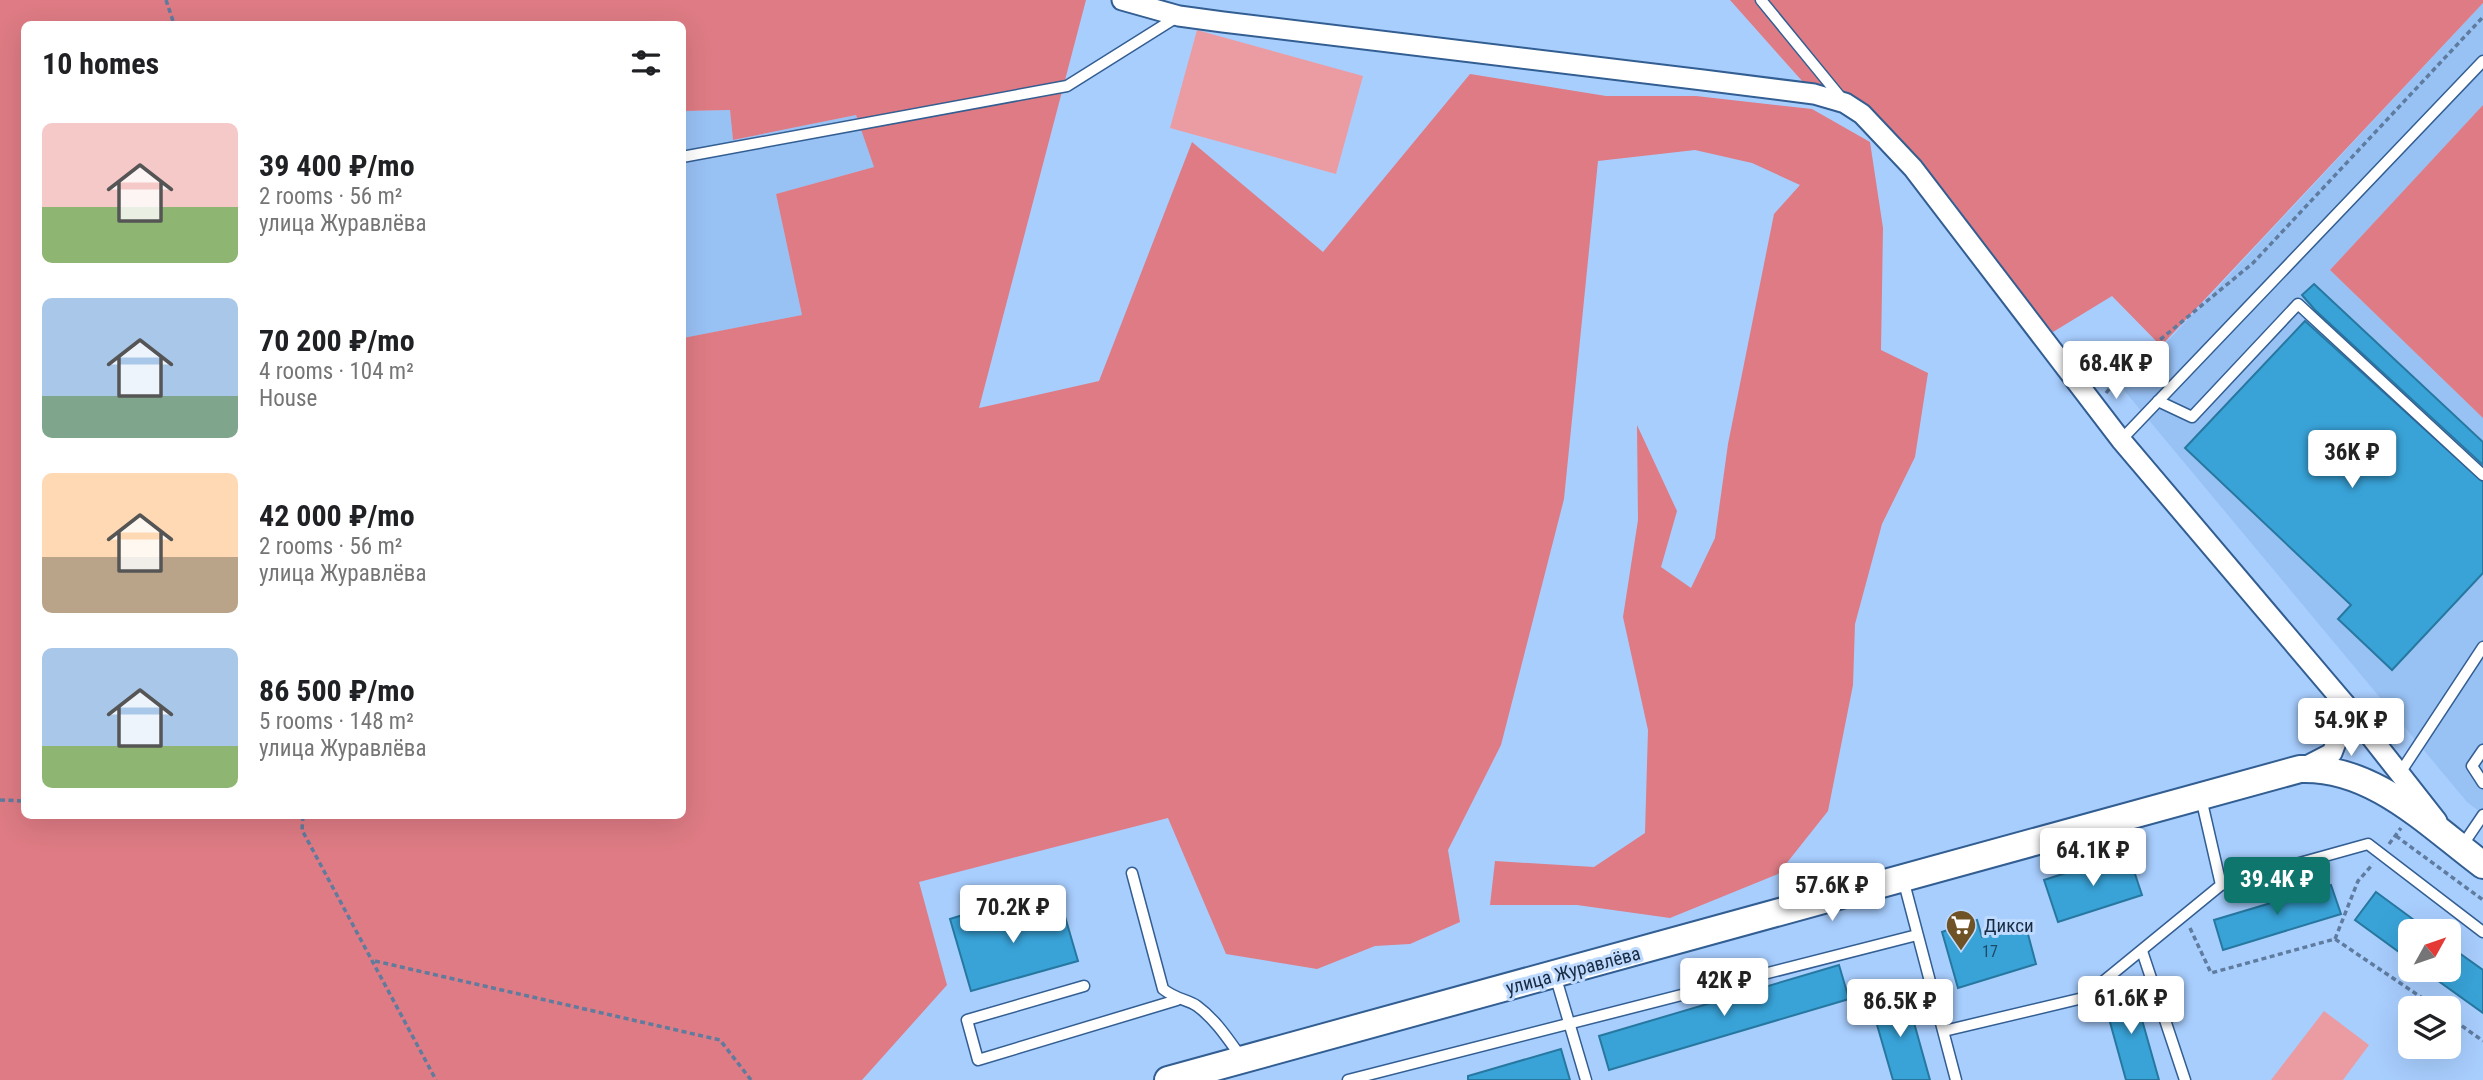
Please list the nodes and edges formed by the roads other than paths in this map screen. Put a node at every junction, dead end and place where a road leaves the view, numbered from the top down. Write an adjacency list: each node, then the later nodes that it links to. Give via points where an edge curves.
1 (1122, 0): 3 (street)
2 (1761, 0): 5 (lane)
3 (1179, 16): 5 (street, via 1703,79 1814,94); 6 (lane, via 1067,86)
4 (2483, 61): 7 (lane)
5 (1845, 103): 8 (street, via 1862,114 1913,168)
6 (686, 156)
7 (2158, 401): 8 (lane); 9 (lane, via 2192,417 2298,304)
8 (2121, 440): 11 (street)
9 (2483, 475)
10 (2483, 648): 14 (lane)
11 (2345, 704): 13 (street, via 2332,753); 14 (street)
12 (2483, 750): 15 (lane, via 2472,766)
13 (2300, 769): 16 (street, улица Журавлёва); 18 (street, улица Журавлёва, via 2327,769 2356,777)
14 (2400, 773): 18 (street)
15 (2483, 783)
16 (2200, 794): 21 (street, улица Журавлёва); 22 (lane)
17 (2483, 815): 18 (lane)
18 (2460, 848): 19 (street, улица Журавлёва)
19 (2483, 865)
20 (1132, 873): 28 (lane, via 1163,989)
21 (1903, 878): 24 (lane); 26 (street, улица Журавлёва)
22 (2221, 885): 23 (lane, via 2368,845); 25 (lane)
23 (2483, 932)
24 (1917, 935): 29 (lane); 30 (lane)
25 (2142, 951): 30 (lane, via 2083,998); 36 (lane)
26 (1555, 975): 29 (lane); 31 (street, улица Журавлёва)
27 (1084, 986): 28 (lane, via 967,1020 978,1060)
28 (1177, 1000): 31 (lane, via 1194,1003 1211,1017)
29 (1570, 1024): 33 (lane); 34 (lane)
30 (1944, 1031): 35 (lane)
31 (1243, 1060): 32 (street, улица Журавлёва)
32 (1184, 1078)
33 (1348, 1080)
34 (1587, 1080)
35 (1956, 1080)
36 (2185, 1080)

